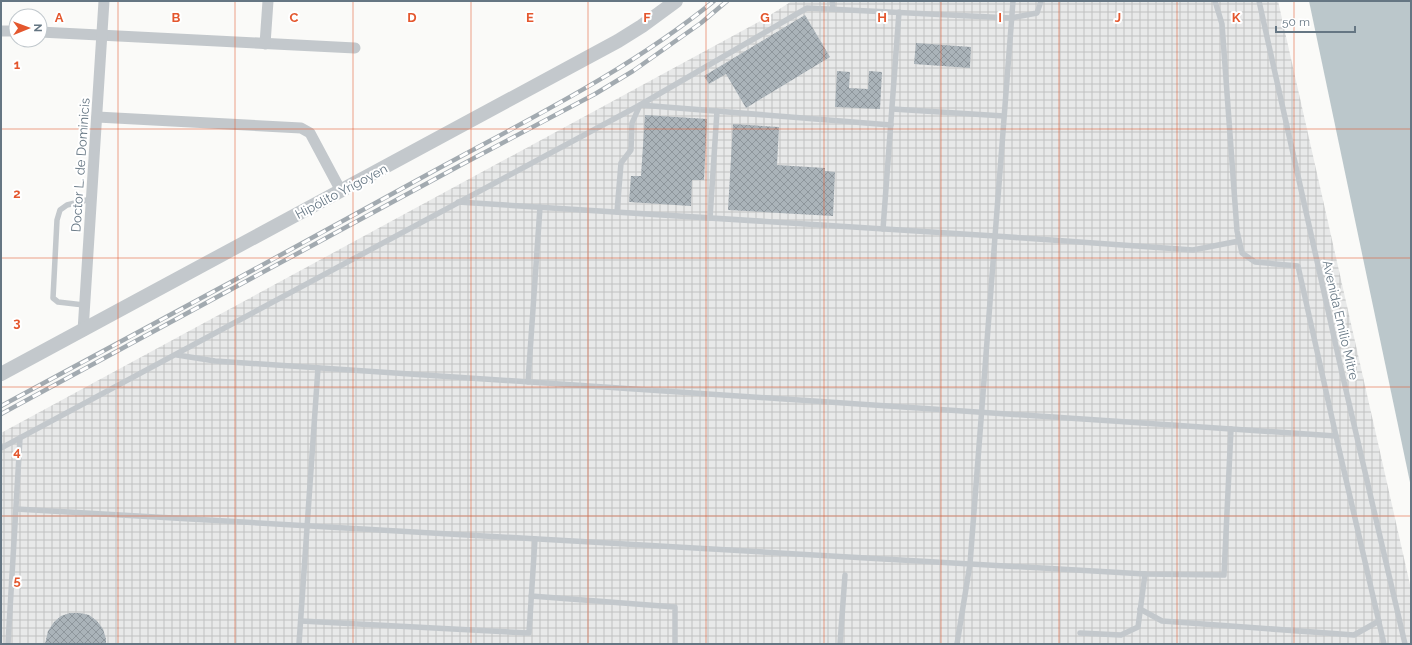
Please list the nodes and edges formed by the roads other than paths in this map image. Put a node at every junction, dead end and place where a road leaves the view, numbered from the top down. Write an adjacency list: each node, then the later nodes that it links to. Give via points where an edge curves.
1 (104, 1): 13 (street, Doctor L. de Dominicis)
2 (268, 1): 14 (street)
3 (676, 1): 22 (street, Hipólito Yrigoyen, via 618,41)
4 (832, 1): 9 (lane)
5 (1013, 1): 11 (lane)
6 (1041, 1): 11 (lane, via 1037,13)
7 (1215, 1): 30 (lane, via 1222,24)
8 (1259, 1): 59 (lane, Avenida Emilio Mitre)
9 (833, 9): 10 (lane); 16 (lane, via 807,8)
10 (899, 12): 11 (lane); 17 (lane)
11 (1011, 18): 19 (lane)
12 (48, 32): 13 (street)
13 (102, 35): 14 (street); 20 (street, Doctor L. de Dominicis)
14 (265, 44): 15 (street)
15 (355, 48)
16 (640, 104): 18 (lane); 24 (lane); 26 (lane, via 632,123 631,150 621,163)
17 (892, 109): 19 (lane); 21 (lane)
18 (717, 111): 21 (lane); 27 (lane)
19 (1004, 116): 29 (lane)
20 (97, 117): 22 (street, via 301,128 310,133); 23 (street, Doctor L. de Dominicis)
21 (891, 125): 28 (lane)
22 (341, 191): 32 (street, Hipólito Yrigoyen)
23 (92, 199): 31 (street, Doctor L. de Dominicis); 31 (lane, via 67,205 60,210 57,220 53,298 58,302)
24 (457, 202): 25 (lane); 33 (lane)
25 (540, 207): 26 (lane); 36 (lane)
26 (617, 212): 27 (lane)
27 (710, 218): 28 (lane)
28 (883, 229): 29 (lane)
29 (995, 236): 30 (lane, via 1193,250); 37 (lane)
30 (1239, 241): 39 (lane, via 1242,253 1255,262 1298,266)
31 (84, 305): 32 (street, Doctor L. de Dominicis)
32 (83, 331): 35 (street, Hipólito Yrigoyen)
33 (177, 355): 34 (lane, via 215,361); 40 (lane)
34 (318, 368): 36 (lane); 43 (lane)
35 (1, 374)
36 (528, 382): 37 (lane)
37 (982, 412): 38 (lane); 45 (lane)
38 (1231, 429): 39 (lane); 46 (lane, via 1224,575)
39 (1336, 436): 51 (lane)
40 (20, 438): 41 (lane); 42 (lane)
41 (1, 448)
42 (16, 509): 43 (lane); 53 (lane)
43 (307, 526): 44 (lane); 50 (lane)
44 (535, 539): 45 (lane); 48 (lane)
45 (970, 564): 46 (lane); 57 (lane)
46 (1145, 574): 49 (lane)
47 (845, 575): 56 (lane)
48 (531, 596): 50 (lane, via 528,632); 55 (lane, via 675,607)
49 (1140, 609): 51 (lane, via 1162,621 1354,635); 52 (lane, via 1138,627 1121,635)
50 (301, 621): 54 (lane)
51 (1379, 621): 58 (lane)
52 (1080, 633)
53 (8, 644)
54 (299, 644)
55 (675, 644)
56 (840, 644)
57 (957, 644)
58 (1384, 644)
59 (1405, 644)

